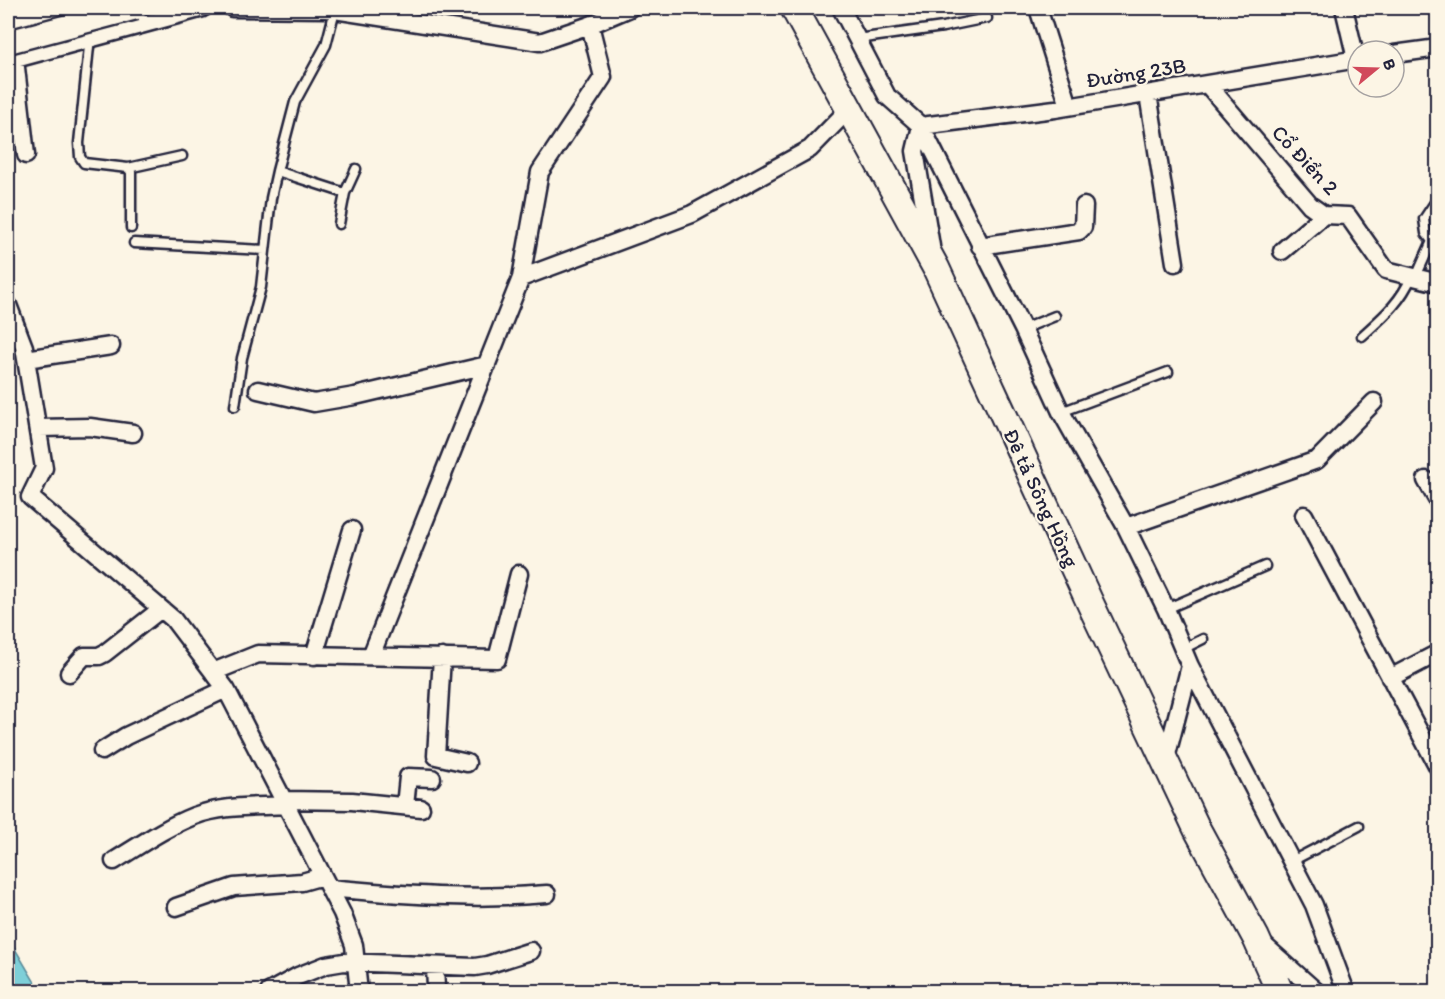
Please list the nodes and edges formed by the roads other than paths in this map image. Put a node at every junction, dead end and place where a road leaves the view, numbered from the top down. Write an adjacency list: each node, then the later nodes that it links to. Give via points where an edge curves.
1 (63, 8): 14 (highway)
2 (81, 8): 15 (lane)
3 (136, 8): 20 (main road, bridge)
4 (202, 8): 15 (street)
5 (232, 8): 11 (street)
6 (630, 8): 12 (street)
7 (794, 8): 25 (main road, Đê tả Sông Hồng)
8 (841, 8): 16 (street)
9 (1038, 8): 24 (street)
10 (1344, 8): 17 (street)
11 (335, 10): 12 (street, via 540,42); 31 (lane, via 326,45 296,102)
12 (599, 17): 45 (street, via 603,77 540,172)
13 (987, 18): 16 (lane)
14 (8, 22)
15 (90, 37): 20 (street); 29 (lane, via 80,157 84,163)
16 (857, 39): 26 (street, via 887,96)
17 (1352, 39)
18 (1437, 48): 19 (street)
19 (1406, 52)
20 (10, 54): 27 (street)
21 (1346, 61): 22 (street, Đường 23B)
22 (1207, 84): 23 (street, Đường 23B); 35 (street, Cổ Điển 2, via 1310,205)
23 (1148, 94): 24 (street, Đường 23B); 42 (street)
24 (1069, 106): 26 (street, Đường 23B)
25 (849, 109): 43 (main road, Đê tả Sông Hồng); 45 (street, via 810,149 692,214)
26 (921, 126): 39 (street); 43 (street, via 915,151)
27 (26, 155)
28 (182, 156): 29 (lane)
29 (128, 168): 37 (lane)
30 (356, 169): 32 (lane)
31 (277, 171): 32 (lane); 40 (lane)
32 (345, 193): 36 (lane)
33 (1437, 198): 44 (lane, via 1424,219 1432,241)
34 (1084, 206): 39 (street, via 1083,227 1078,231)
35 (1323, 214): 41 (street); 44 (street, Cổ Điển 2, via 1348,216 1386,270)
36 (339, 224)
37 (131, 228)
38 (134, 243): 40 (lane)
39 (980, 246): 49 (street)
40 (266, 250): 57 (lane)
41 (1282, 251)
42 (1175, 263)
43 (936, 268): 82 (main road, Đê tả Sông Hồng)
44 (1414, 277): 46 (street, Cổ Điển 2); 50 (lane, via 1394,307)
45 (521, 278): 53 (street)
46 (1437, 283)
47 (8, 305): 52 (street)
48 (1055, 316): 49 (lane)
49 (1023, 329): 58 (street)
50 (1362, 336)
51 (111, 346): 52 (street)
52 (26, 359): 59 (street)
53 (487, 365): 55 (street, via 314,403); 74 (street)
54 (1168, 372): 58 (lane)
55 (258, 390)
56 (1374, 402): 64 (street, via 1317,460)
57 (235, 406)
58 (1061, 412): 64 (street)
59 (38, 428): 60 (street, via 90,427); 68 (street, via 44,468 30,497)
60 (133, 433)
61 (1426, 480): 62 (street)
62 (1437, 501)
63 (1304, 514): 79 (street)
64 (1126, 527): 69 (street)
65 (352, 530): 73 (street)
66 (1265, 566): 69 (lane)
67 (519, 574): 75 (street, via 497,659)
68 (161, 609): 77 (street); 78 (street, via 105,653 84,656)
69 (1166, 609): 71 (street)
70 (1203, 639): 71 (lane)
71 (1183, 649): 76 (street)
72 (1437, 653): 79 (street)
73 (314, 656): 74 (street); 77 (street, via 258,654)
74 (371, 656): 75 (street)
75 (442, 657): 83 (street, via 436,756)
76 (1190, 666): 82 (street); 89 (street)
77 (213, 672): 80 (street)
78 (69, 674)
79 (1390, 678): 84 (street)
80 (226, 689): 81 (street); 86 (street)
81 (102, 750)
82 (1165, 762): 93 (main road, Đê tả Sông Hồng)
83 (467, 763)
84 (1437, 767)
85 (432, 778): 86 (street, via 408,777 413,807 352,801)
86 (285, 803): 88 (street, via 195,815); 90 (street)
87 (1359, 826): 89 (lane)
88 (114, 861)
89 (1292, 861): 102 (street, via 1314,905)
90 (326, 882): 91 (street, via 415,895 502,898); 92 (street, via 234,887); 95 (street, via 350,934)
91 (547, 894)
92 (176, 907)
93 (1256, 938): 98 (main road, Đê tả Sông Hồng); 101 (street)
94 (531, 951): 96 (street, via 487,965)
95 (357, 962): 96 (street); 99 (street, via 326,965); 100 (street)
96 (435, 966): 97 (street)
97 (436, 987)
98 (1275, 990)
99 (269, 992)
100 (359, 992)
101 (1317, 992)
102 (1346, 992)

